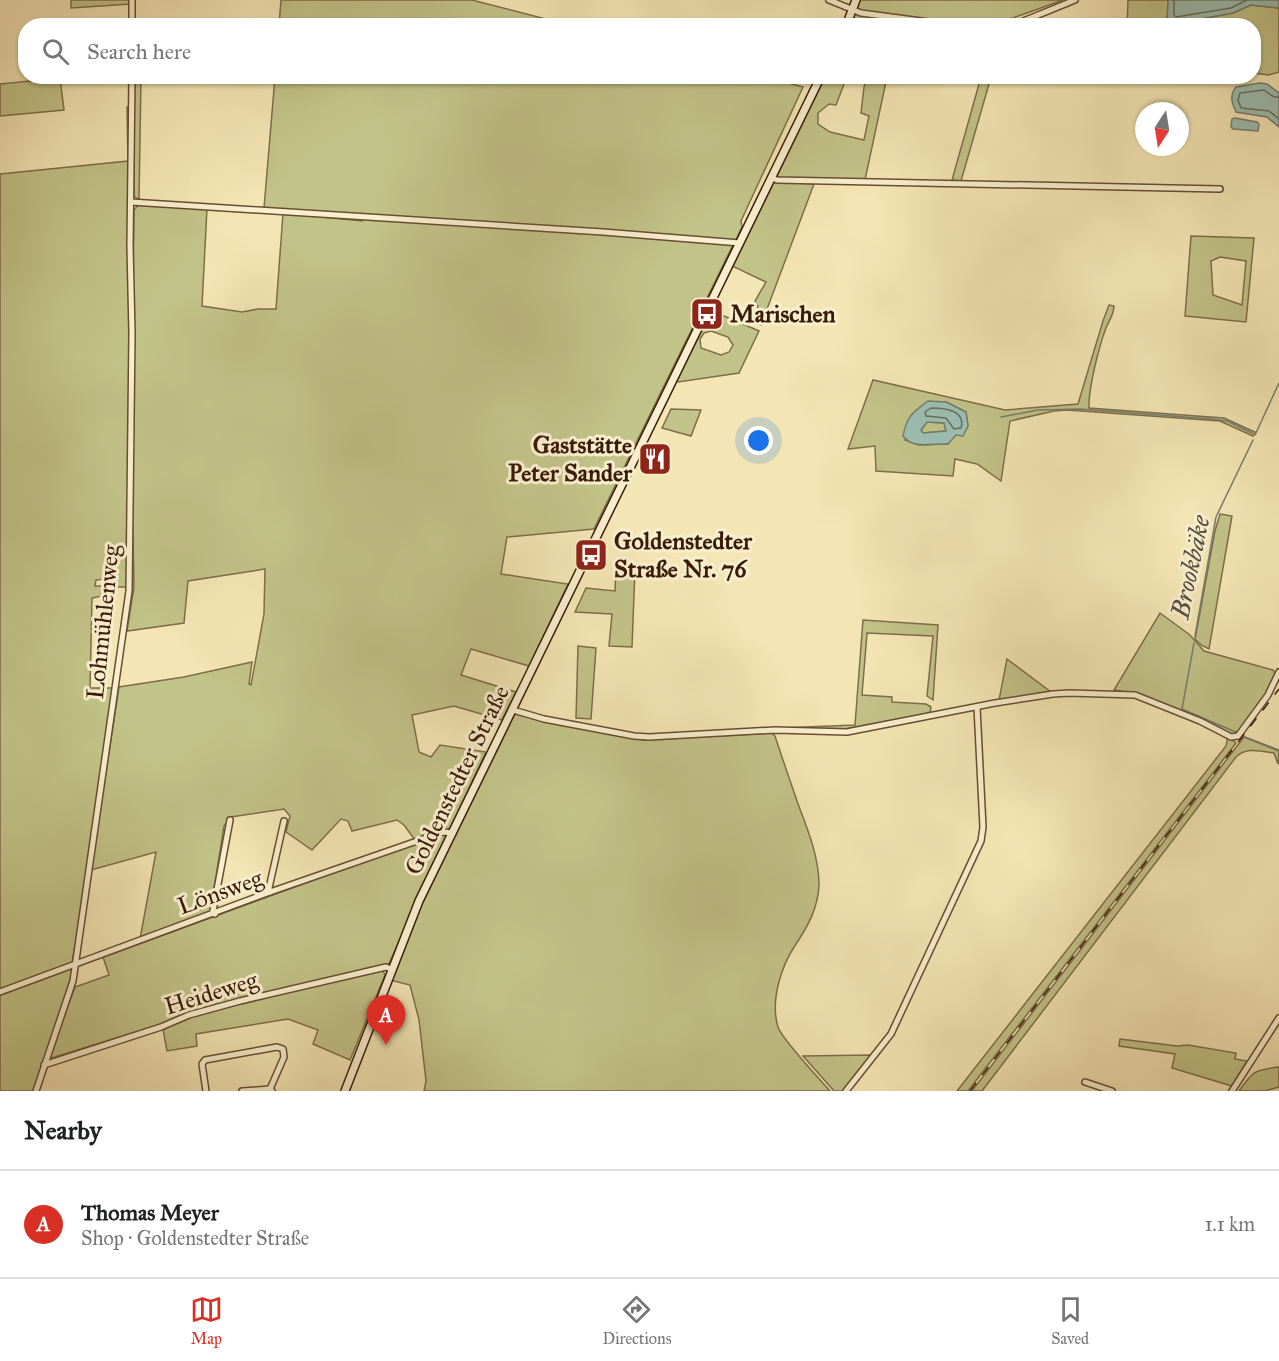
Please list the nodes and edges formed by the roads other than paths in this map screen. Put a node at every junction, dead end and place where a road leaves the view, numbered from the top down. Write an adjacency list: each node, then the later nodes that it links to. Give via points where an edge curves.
1 (132, 0): 6 (street)
2 (829, 0): 5 (street)
3 (856, 0): 5 (main road)
4 (1075, 0): 9 (street)
5 (853, 9): 7 (main road); 8 (street)
6 (132, 18)
7 (849, 18)
8 (899, 18)
9 (1031, 18)
10 (132, 84): 14 (street, Lohmühlenweg)
11 (817, 84): 12 (main road, Goldenstedter Straße)
12 (772, 178): 13 (street); 15 (main road, Goldenstedter Straße)
13 (1220, 189)
14 (131, 202): 15 (street); 24 (street, Lohmühlenweg, via 129,591)
15 (740, 243): 18 (main road, Goldenstedter Straße)
16 (1279, 672): 17 (street, via 1268,695 1238,736 1231,738 1135,695 1053,694)
17 (976, 707): 18 (street, via 847,732 775,730 649,737 628,736); 35 (street, via 981,841 891,1034)
18 (513, 710): 21 (main road, Goldenstedter Straße)
19 (230, 820): 23 (street)
20 (284, 821): 22 (street)
21 (453, 834): 22 (street, Lönsweg, via 443,831); 25 (main road, Goldenstedter Straße)
22 (270, 892): 23 (street, Lönsweg)
23 (215, 914): 24 (street, Lönsweg)
24 (75, 965): 26 (street, Lönsweg); 28 (street, Lohmühlenweg)
25 (391, 969): 28 (street, Heideweg, via 189,1015); 34 (main road, Goldenstedter Straße)
26 (0, 992)
27 (1279, 1018): 37 (street)
28 (44, 1065): 31 (street, Lohmühlenweg)
29 (1084, 1082): 36 (street)
30 (271, 1090): 32 (street, via 284,1057 283,1049 277,1047 205,1060 202,1064); 33 (street)
31 (36, 1091)
32 (206, 1091)
33 (242, 1091)
34 (345, 1091)
35 (846, 1091)
36 (1112, 1091)
37 (1232, 1091)

